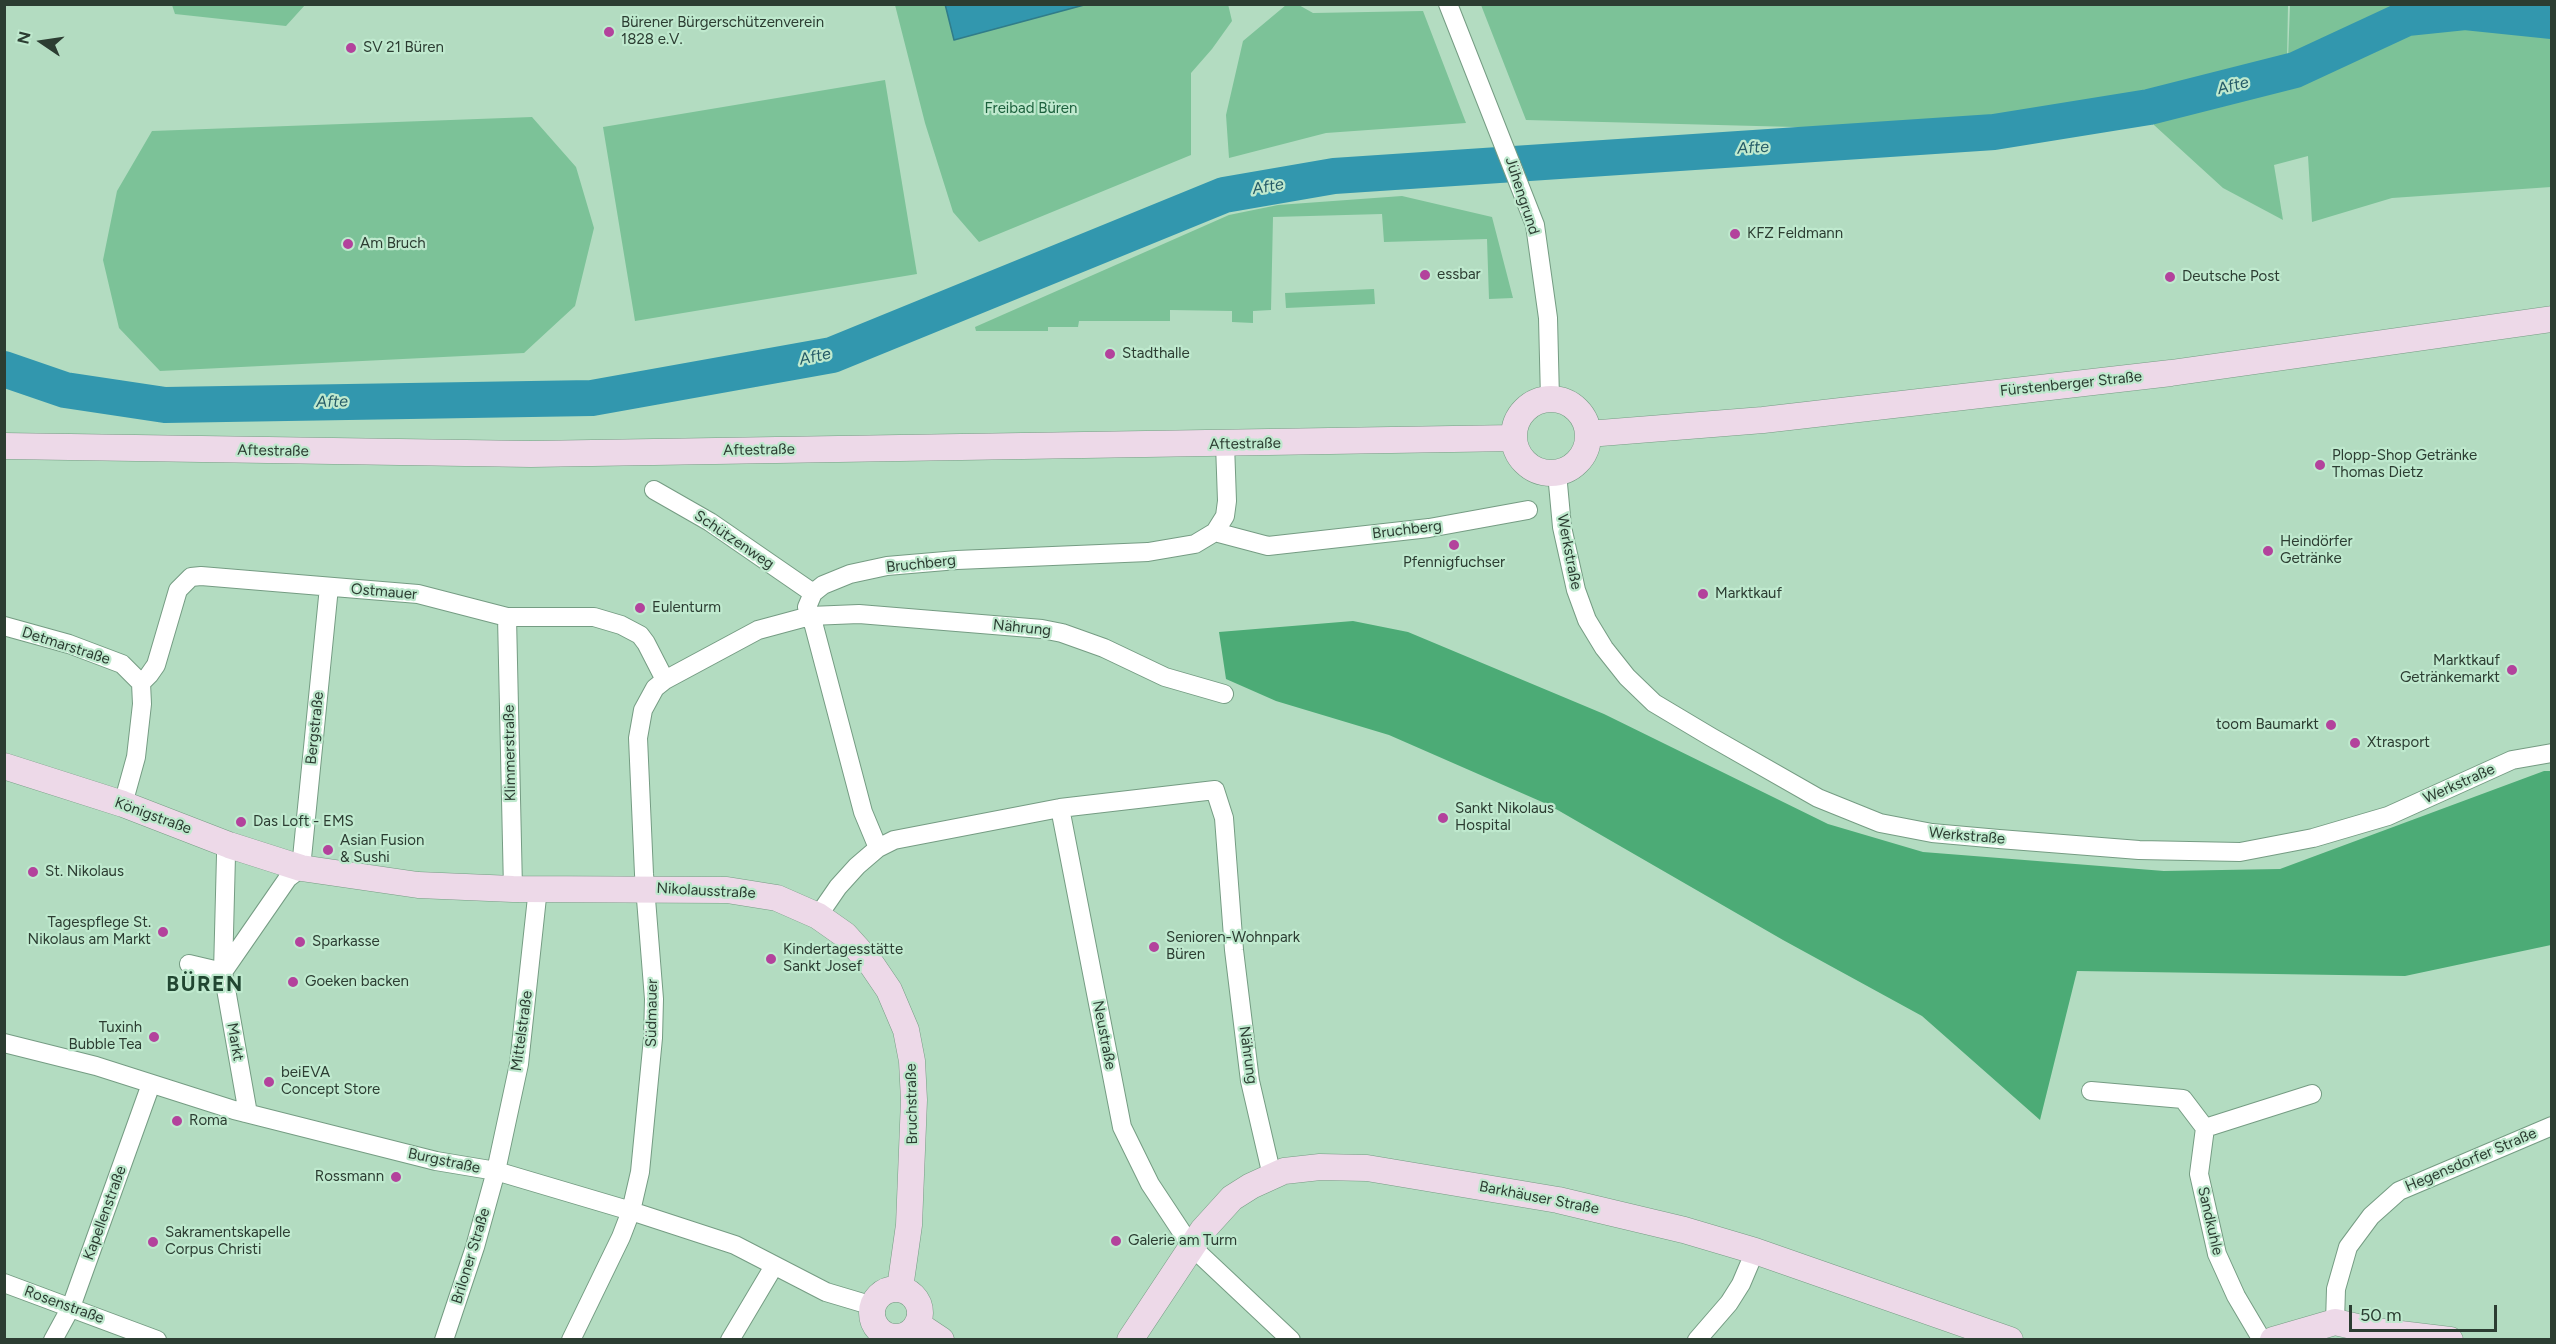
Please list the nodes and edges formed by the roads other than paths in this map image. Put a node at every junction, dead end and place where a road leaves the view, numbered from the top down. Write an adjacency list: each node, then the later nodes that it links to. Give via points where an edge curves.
1 (1448, 4): 3 (street, Jühengrund, via 1535,225 1548,318)
2 (2552, 319): 4 (main road, Fürstenberger Straße, via 2172,373 1763,420)
3 (1550, 399): 4 (main road, via 1572,405 1586,423); 5 (main road, via 1528,406 1515,426)
4 (1588, 434): 8 (main road, via 1587,445 1576,464)
5 (1514, 438): 6 (main road, Aftestraße); 8 (main road, via 1527,465)
6 (1225, 444): 7 (main road, Aftestraße, via 531,454); 11 (street, via 1227,501 1225,516)
7 (4, 446)
8 (1557, 473): 20 (street, Werkstraße, via 1576,590 1587,620 1627,677 1654,703 1711,737 1818,798 1880,823 1999,839 2139,850 2240,852 2313,838 2388,816 2512,760)
9 (654, 489): 13 (street, Schützenweg, via 710,522)
10 (1528, 510): 11 (street, Bruchberg, via 1429,528 1268,546)
11 (1215, 532): 13 (street, Bruchberg, via 1195,544 1148,552 887,566 844,577)
12 (329, 587): 15 (street, Ostmauer, via 418,594); 18 (street, Ostmauer, via 190,577 178,591 156,665); 26 (street, Bergstraße)
13 (813, 593): 14 (street, via 807,603)
14 (810, 616): 17 (street, via 758,630); 19 (street, Nährung, via 859,614 1042,629 1082,639 1165,677); 25 (street, via 863,812)
15 (507, 617): 17 (street, Ostmauer, via 594,617 621,625 640,635); 29 (street, Klimmerstraße)
16 (4, 626): 18 (street, Detmarstraße, via 122,664)
17 (665, 680): 28 (street, Südmauer, via 649,697 638,738)
18 (141, 683): 22 (street, via 138,748)
19 (1224, 694)
20 (2552, 753)
21 (4, 766): 22 (main road, Königstraße)
22 (123, 804): 24 (main road, Königstraße)
23 (1060, 808): 25 (street, via 907,835); 41 (street, Nährung, via 1215,790 1224,818 1234,950 1250,1081); 43 (street, Neustraße, via 1122,1127 1150,1184)
24 (229, 844): 26 (main road, Königstraße); 32 (street, Markt)
25 (878, 848): 30 (street, via 844,880)
26 (301, 868): 29 (main road, Nikolausstraße, via 418,885); 32 (street, via 288,878)
27 (538, 888): 28 (main road, Nikolausstraße); 29 (main road, Nikolausstraße); 40 (street, Mittelstraße, via 519,1064)
28 (646, 888): 30 (main road, Nikolausstraße, via 756,893 792,902); 42 (street, Südmauer, via 653,1038 640,1172)
29 (513, 889)
30 (818, 916): 47 (main road, Bruchstraße, via 844,935 872,965 889,990 906,1030 914,1100 909,1225)
31 (189, 964): 32 (street)
32 (223, 972): 37 (street, Markt)
33 (4, 1043): 34 (street, Burgstraße)
34 (151, 1083): 37 (street, Burgstraße); 49 (street, Kapellenstraße)
35 (2091, 1091): 39 (street, via 2183,1099)
36 (2312, 1094): 39 (street)
37 (245, 1113): 40 (street, Burgstraße, via 436,1161)
38 (2552, 1126): 50 (street, Hegensdorfer Straße, via 2399,1191 2371,1216 2348,1247 2336,1289)
39 (2205, 1128): 63 (street, Sandkuhle, via 2199,1174 2217,1254)
40 (496, 1171): 42 (street, Burgstraße); 55 (street, Briloner Straße)
41 (1272, 1176): 43 (main road, Barkhäuser Straße, via 1232,1198); 44 (main road, Barkhäuser Straße, via 1320,1167 1390,1172 1558,1200)
42 (631, 1211): 45 (street, Burgstraße, via 735,1245); 56 (street, Südmauer)
43 (1191, 1246): 59 (main road, Barkhäuser Straße); 60 (street, Neustraße)
44 (1755, 1251): 61 (street, via 1729,1303); 62 (main road, Barkhäuser Straße)
45 (774, 1266): 48 (street, Burgstraße, via 826,1292); 57 (street)
46 (4, 1283): 49 (street, Rosenstraße)
47 (900, 1288): 48 (main road, via 880,1294); 51 (main road, via 912,1294 919,1305)
48 (873, 1306): 52 (main road, via 873,1320)
49 (71, 1307): 53 (street, Kapellenstraße); 54 (street, Rosenstraße)
50 (2335, 1322): 64 (main road); 65 (main road)
51 (917, 1324): 52 (main road, via 907,1335); 58 (main road)
52 (884, 1337)
53 (53, 1340)
54 (157, 1340)
55 (444, 1340)
56 (572, 1340)
57 (730, 1340)
58 (941, 1340)
59 (1130, 1340)
60 (1291, 1340)
61 (1697, 1340)
62 (2010, 1340)
63 (2262, 1340)
64 (2272, 1340)
65 (2450, 1340)

